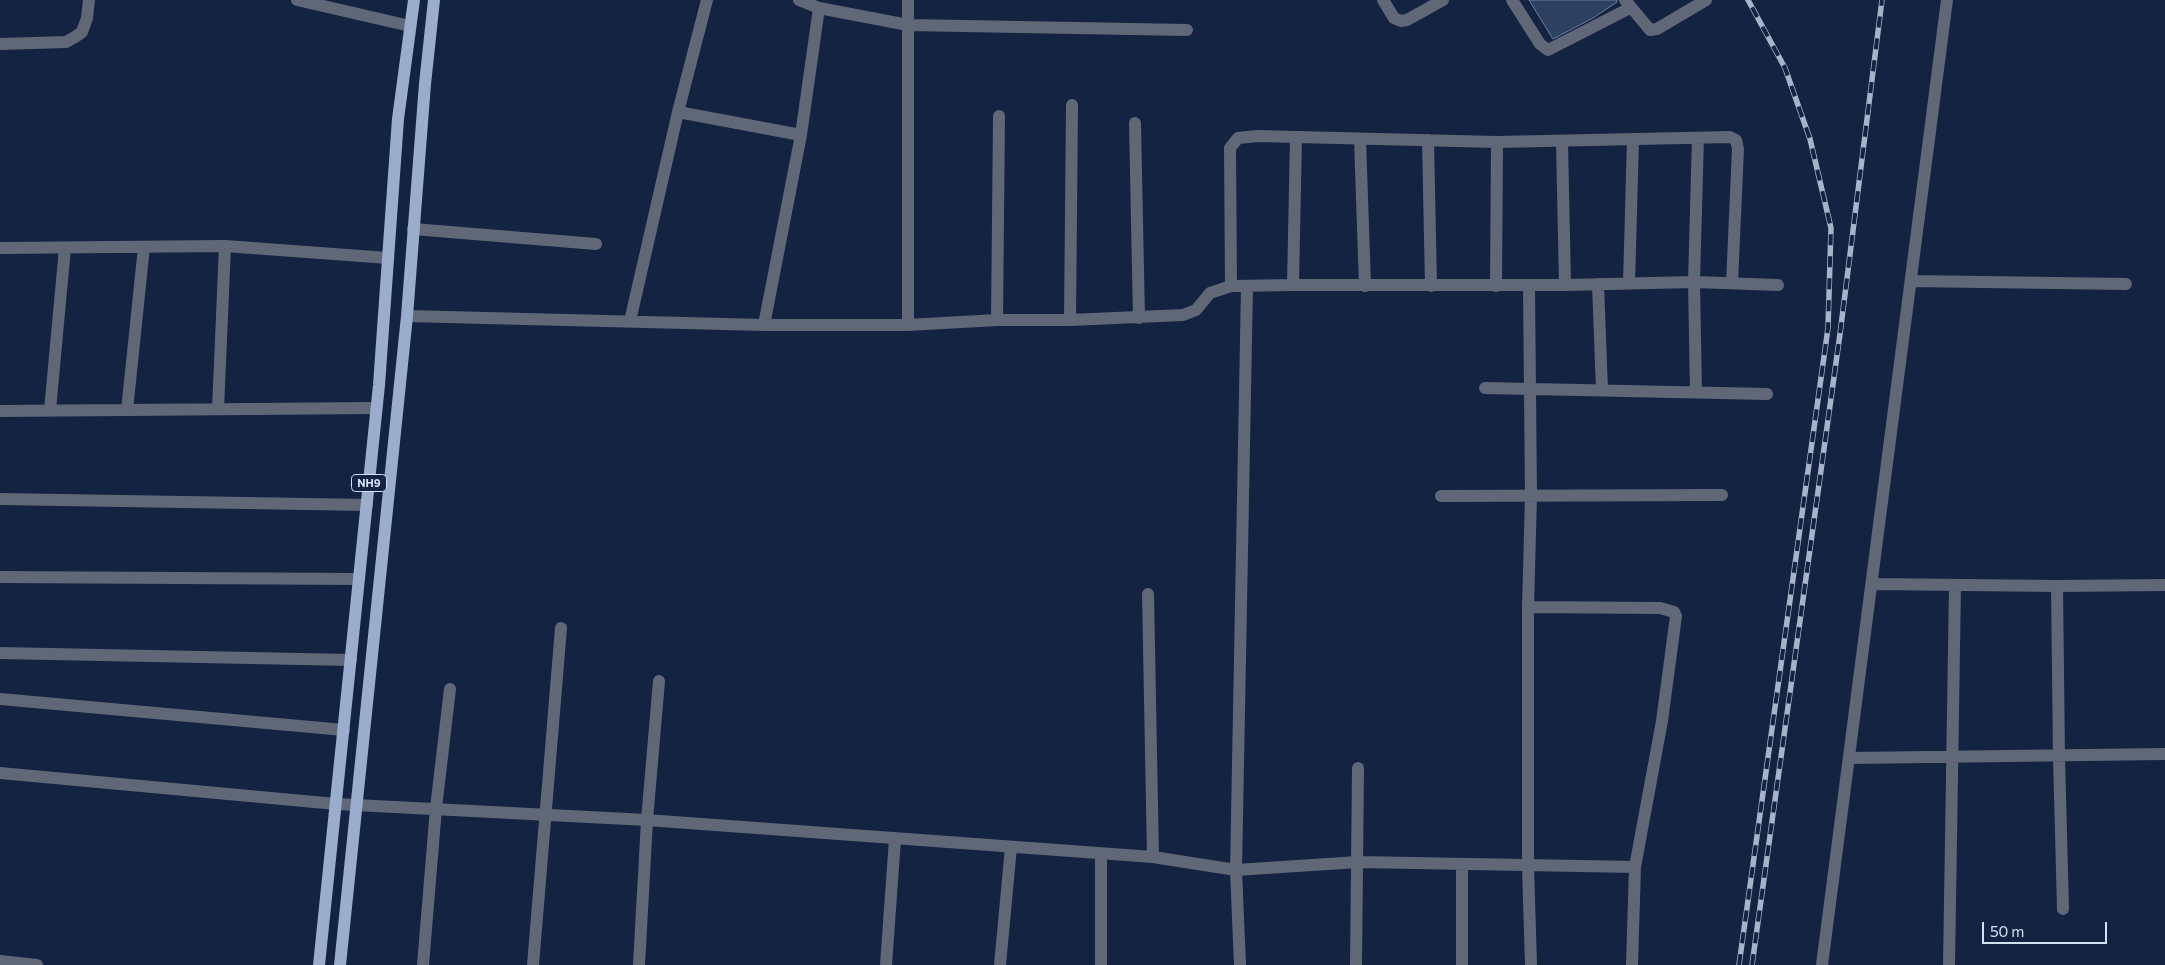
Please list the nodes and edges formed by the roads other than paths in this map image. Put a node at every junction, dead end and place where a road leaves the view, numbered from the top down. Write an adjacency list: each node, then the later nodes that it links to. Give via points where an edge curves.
1 (89, 0): 18 (street, via 82,32 66,42)
2 (297, 0): 16 (street)
3 (414, 0): 16 (main road, NH9)
4 (434, 0): 31 (main road, NH9)
5 (707, 0): 20 (street)
6 (799, 0): 14 (street)
7 (908, 0): 15 (street)
8 (1383, 0): 9 (street, via 1394,18 1404,21)
9 (1443, 0)
10 (1512, 0): 13 (street, via 1540,44 1548,50)
11 (1706, 0): 13 (street, via 1654,30 1647,29)
12 (1947, 0): 38 (street)
13 (1627, 4)
14 (819, 8): 15 (street); 23 (street)
15 (908, 25): 17 (street); 59 (street)
16 (410, 26): 37 (main road, NH9, via 398,119)
17 (1188, 30)
18 (0, 44)
19 (1072, 105): 56 (street)
20 (678, 112): 23 (street); 57 (street)
21 (999, 116): 55 (street)
22 (1135, 123): 54 (street)
23 (801, 135): 58 (street)
24 (1296, 137): 26 (street); 44 (street); 46 (street, via 1247,136 1238,138 1231,145)
25 (1698, 138): 27 (street); 39 (street); 40 (street, via 1730,137 1737,143)
26 (1360, 139): 28 (street); 48 (street)
27 (1633, 139): 30 (street); 41 (street)
28 (1428, 140): 29 (street); 49 (street)
29 (1497, 142): 30 (street); 50 (street)
30 (1562, 142): 52 (street)
31 (413, 229): 32 (street); 53 (main road, NH9)
32 (596, 244)
33 (225, 246): 34 (street); 37 (street); 66 (street)
34 (144, 247): 36 (street); 68 (street)
35 (0, 248): 36 (street)
36 (65, 248): 67 (street)
37 (388, 258): 65 (main road, NH9)
38 (1911, 281): 43 (street); 77 (street)
39 (1694, 282): 40 (street); 41 (street); 63 (street)
40 (1732, 282): 45 (street)
41 (1629, 283): 42 (street)
42 (1598, 284): 52 (street); 62 (street)
43 (2126, 284)
44 (1293, 285): 47 (street); 48 (street)
45 (1778, 285)
46 (1231, 286): 47 (street); 54 (street, via 1210,293 1196,310 1189,313)
47 (1247, 286): 109 (street)
48 (1365, 286): 49 (street)
49 (1431, 286): 50 (street)
50 (1496, 286): 51 (street)
51 (1529, 286): 52 (street); 61 (street)
52 (1565, 286)
53 (407, 316): 57 (street); 97 (main road, NH9)
54 (1139, 318): 56 (street)
55 (997, 320): 56 (street); 59 (street)
56 (1070, 320)
57 (630, 321): 58 (street)
58 (764, 324): 59 (street)
59 (908, 325)
60 (1485, 388): 61 (street)
61 (1529, 389): 62 (street); 72 (street)
62 (1602, 390): 63 (street)
63 (1696, 392): 64 (street)
64 (1767, 394)
65 (376, 408): 66 (street); 74 (main road, NH9)
66 (218, 409): 68 (street)
67 (50, 410): 68 (street); 69 (street)
68 (127, 410)
69 (0, 411)
70 (1441, 496): 72 (street)
71 (1722, 496): 72 (street)
72 (1531, 497): 82 (street)
73 (0, 499): 74 (street)
74 (367, 505): 76 (main road, NH9)
75 (0, 577): 76 (street)
76 (359, 579): 85 (main road, NH9)
77 (1872, 584): 78 (street); 92 (street)
78 (1955, 585): 80 (street); 93 (street)
79 (2165, 585): 80 (street)
80 (2057, 586): 91 (street)
81 (1148, 594): 104 (street)
82 (1528, 607): 107 (street); 108 (street, via 1660,608 1676,614 1662,722)
83 (561, 628): 99 (street)
84 (0, 653): 85 (street)
85 (351, 660): 89 (main road, NH9)
86 (660, 681): 100 (street)
87 (450, 689): 98 (street)
88 (0, 699): 89 (street)
89 (344, 730): 96 (main road, NH9)
90 (2165, 754): 91 (street)
91 (2058, 757): 93 (street); 110 (street)
92 (1850, 758): 93 (street); 126 (street)
93 (1952, 758): 127 (street)
94 (1358, 768): 105 (street)
95 (0, 773): 96 (street)
96 (336, 804): 97 (street); 113 (main road, NH9)
97 (356, 805): 98 (street); 114 (main road, NH9)
98 (436, 808): 99 (street); 115 (street)
99 (546, 814): 100 (street); 116 (street)
100 (647, 820): 101 (street); 117 (street)
101 (895, 839): 102 (street); 118 (street)
102 (1011, 847): 103 (street); 119 (street)
103 (1101, 854): 104 (street); 120 (street)
104 (1153, 857): 109 (street)
105 (1358, 862): 106 (street); 109 (street); 122 (street)
106 (1462, 864): 107 (street); 123 (street)
107 (1528, 866): 108 (street); 124 (street)
108 (1635, 867): 125 (street)
109 (1236, 870): 121 (street)
110 (2063, 909)
111 (0, 961): 112 (street)
112 (37, 965)
113 (319, 965)
114 (340, 965)
115 (423, 965)
116 (533, 965)
117 (639, 965)
118 (886, 965)
119 (1000, 965)
120 (1102, 965)
121 (1240, 965)
122 (1356, 965)
123 (1462, 965)
124 (1531, 965)
125 (1632, 965)
126 (1822, 965)
127 (1949, 965)

